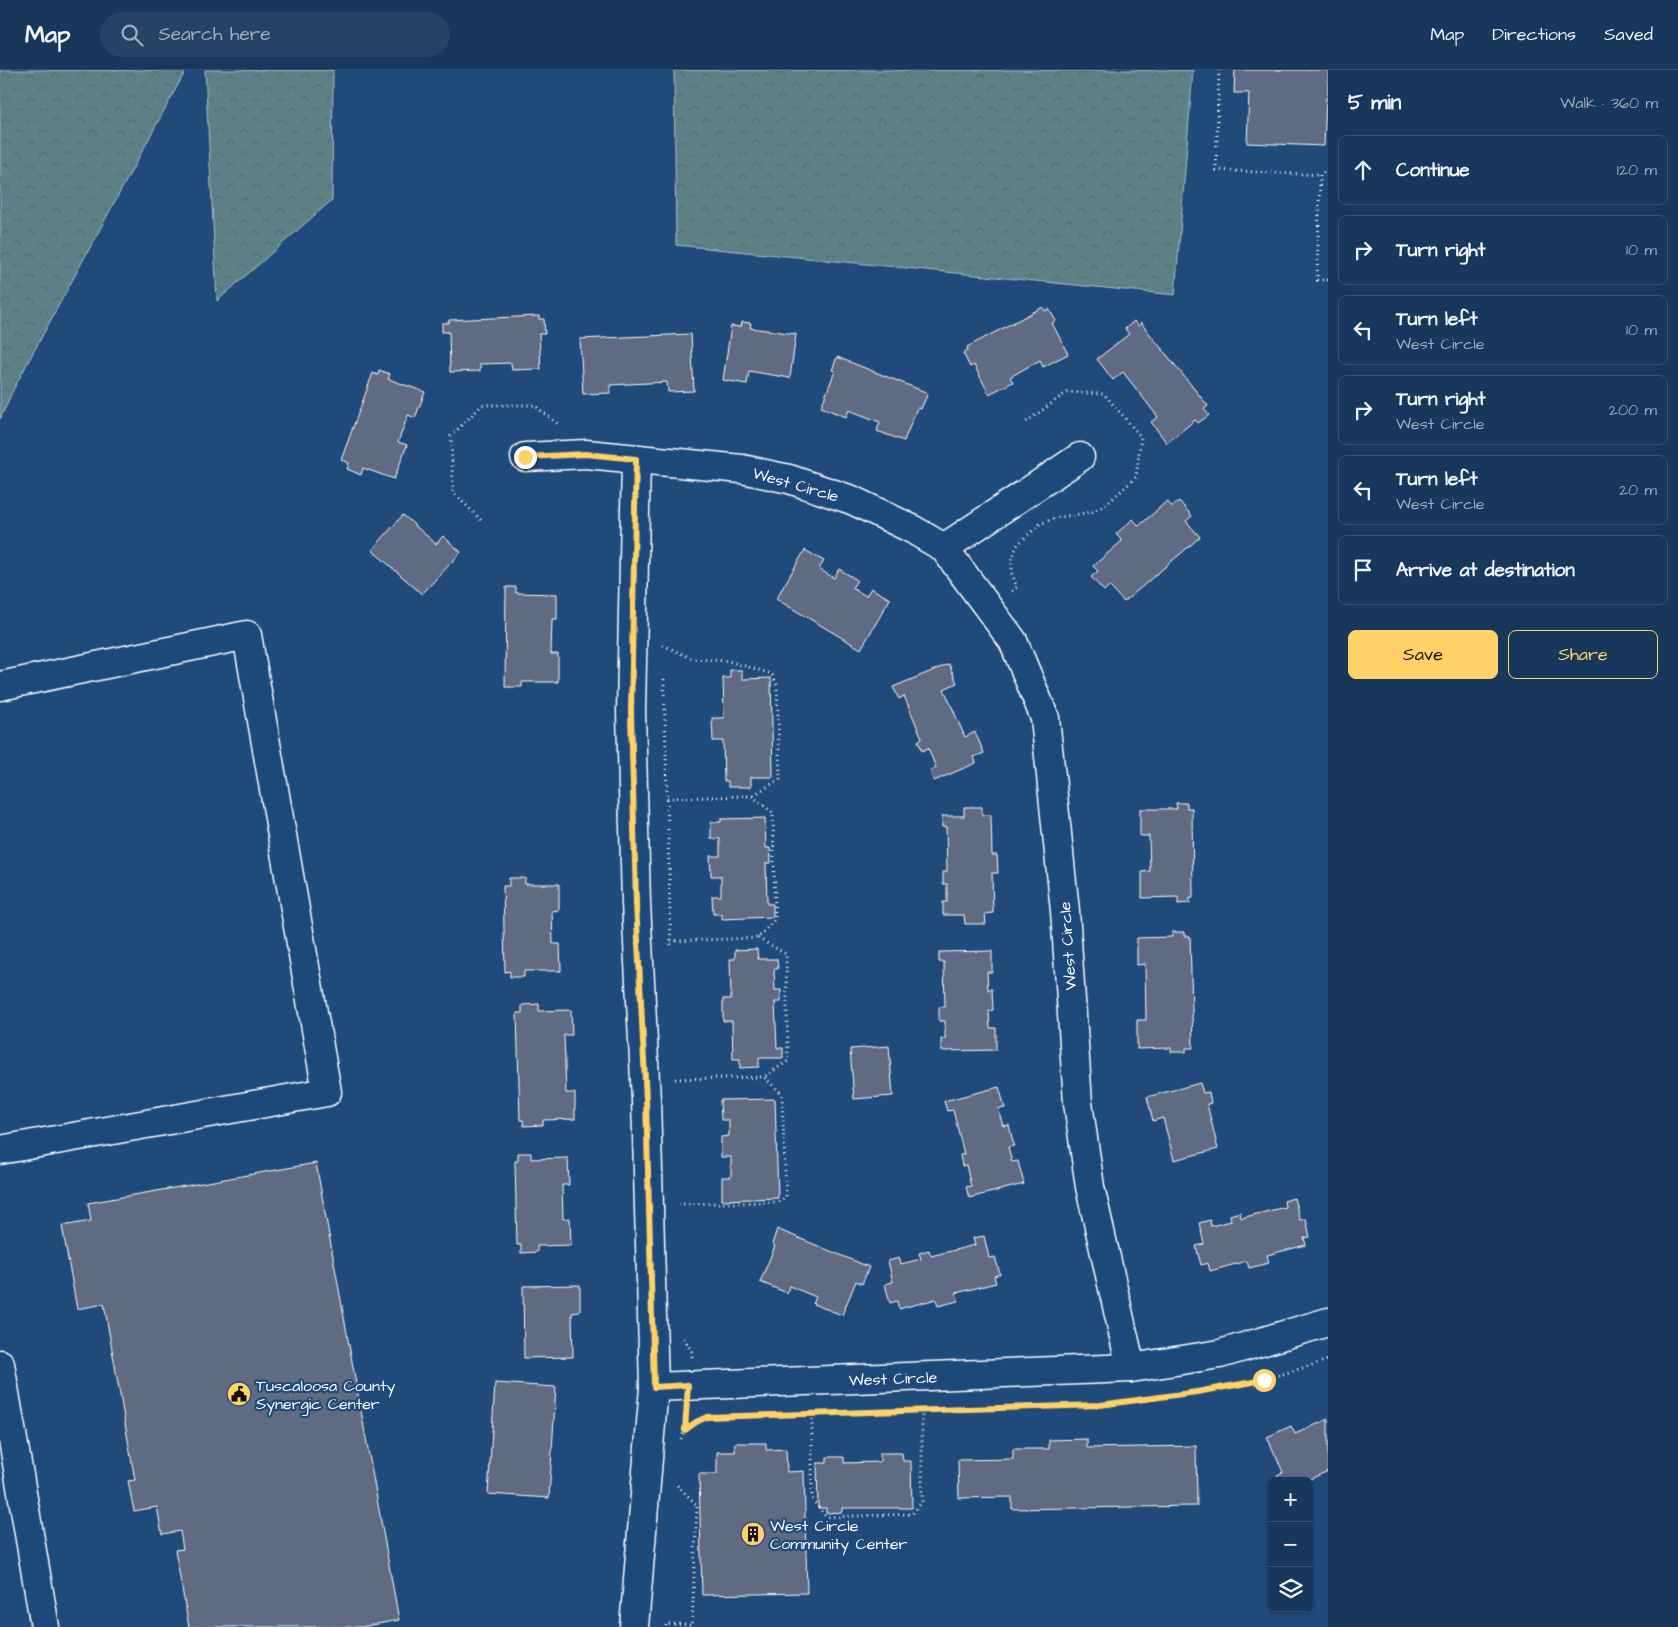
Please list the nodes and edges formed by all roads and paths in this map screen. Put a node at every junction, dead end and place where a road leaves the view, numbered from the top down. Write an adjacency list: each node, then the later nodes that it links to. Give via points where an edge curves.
1 (1219, 70): 3 (path, via 1216,170)
2 (1328, 169): 3 (path)
3 (1320, 176): 4 (path, via 1316,280)
4 (1328, 280)
5 (525, 457): 7 (street, West Circle, via 586,454)
6 (1080, 457): 8 (street)
7 (636, 459): 8 (street, West Circle, via 742,469 789,479 852,500); 31 (street, via 631,721)
8 (944, 548): 29 (street, West Circle, via 1014,641 1045,718 1065,911 1078,1103 1090,1187)
9 (663, 636): 10 (path)
10 (663, 645): 11 (path); 14 (path, via 693,659 728,661 772,674 777,684 780,779)
11 (663, 655)
12 (664, 674): 15 (path)
13 (0, 686): 21 (street, via 247,635 327,1092)
14 (752, 796): 15 (path); 16 (path, via 773,813 775,919)
15 (667, 798): 17 (path)
16 (758, 938): 17 (path); 19 (path, via 786,954 788,1061)
17 (671, 941): 18 (path)
18 (671, 951)
19 (764, 1077): 20 (path, via 674,1079); 22 (path, via 782,1094 786,1197 778,1202 677,1204)
20 (674, 1088)
21 (0, 1150)
22 (677, 1195)
23 (1328, 1322): 29 (street, West Circle, via 1220,1354)
24 (681, 1333): 25 (path)
25 (692, 1352): 26 (path); 30 (path)
26 (698, 1356)
27 (1328, 1360): 32 (path, via 1264,1380 1100,1405)
28 (0, 1364): 39 (street)
29 (1131, 1368): 30 (street, West Circle)
30 (688, 1385): 31 (street, West Circle); 36 (path)
31 (654, 1387): 40 (street)
32 (922, 1411): 33 (path); 33 (path, via 922,1502 912,1514 836,1517 826,1517 812,1499)
33 (812, 1414): 34 (path)
34 (726, 1416)
35 (717, 1417): 36 (path, via 707,1417)
36 (685, 1430): 37 (path)
37 (680, 1442)
38 (678, 1478): 41 (path, via 677,1486 697,1505 692,1625 666,1624)
39 (45, 1627)
40 (634, 1627)
41 (666, 1627)

